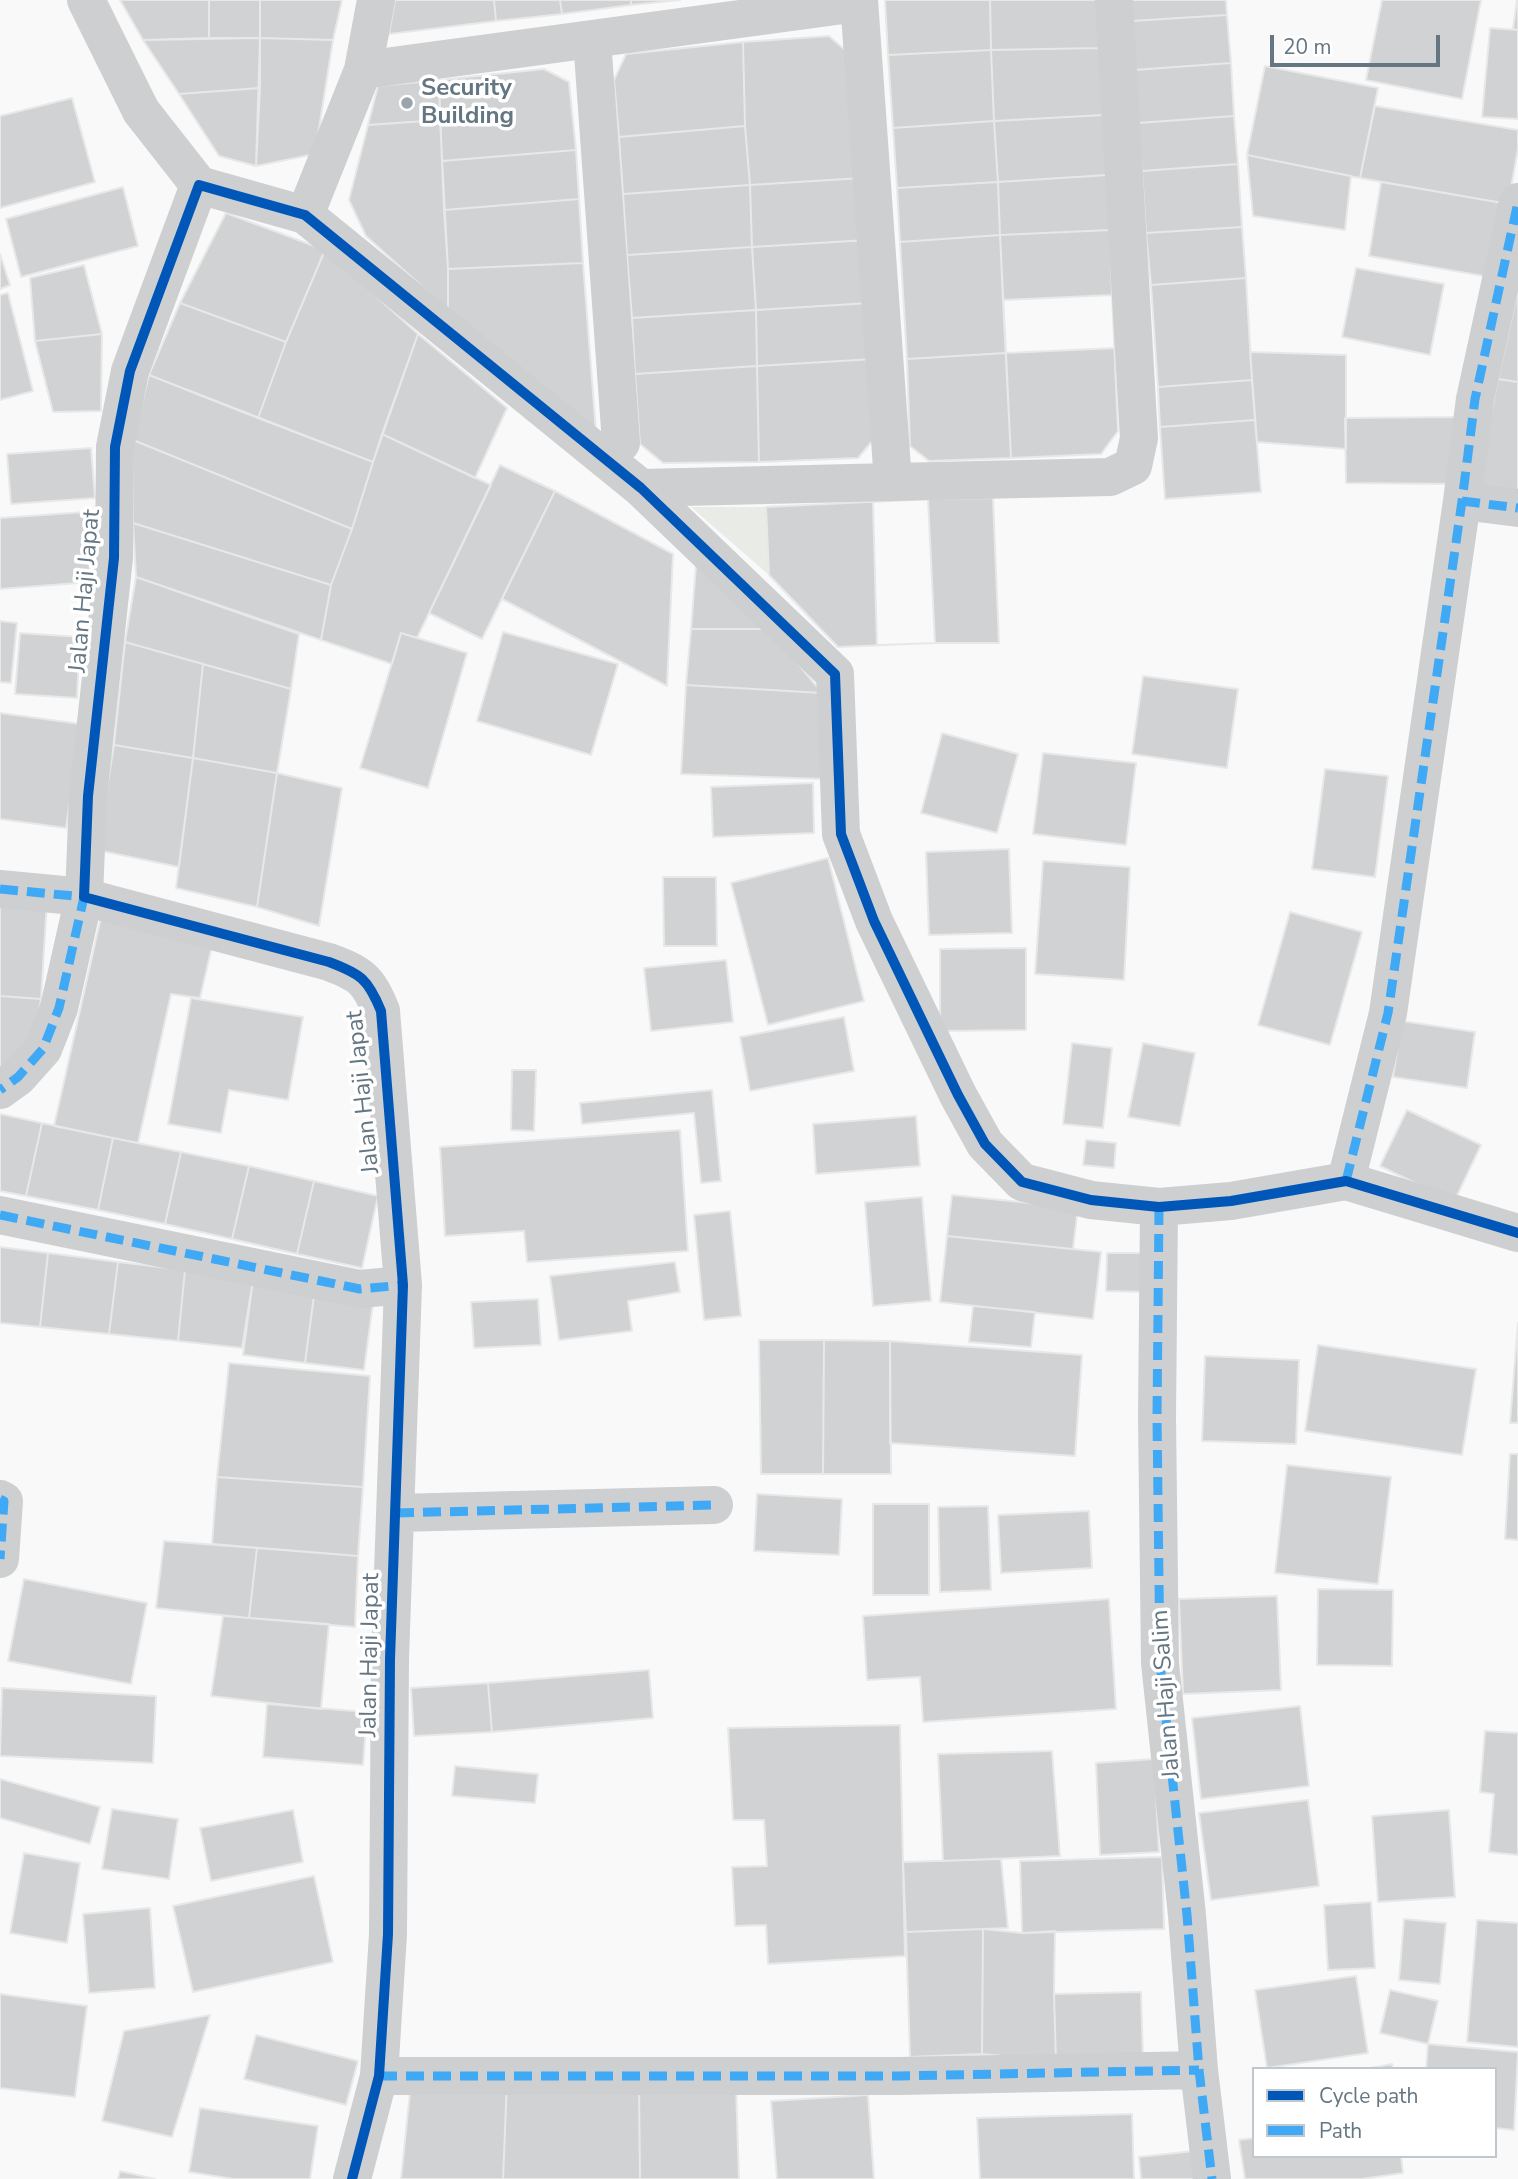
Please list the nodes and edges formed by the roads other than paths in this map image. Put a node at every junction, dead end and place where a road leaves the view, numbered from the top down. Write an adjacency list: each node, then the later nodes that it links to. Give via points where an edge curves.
1 (86, 0): 7 (street, via 141,111)
2 (376, 0): 6 (street)
3 (1114, 0): 11 (street, via 1139,438 1133,466 1110,477)
4 (858, 1): 5 (street); 11 (street)
5 (592, 39): 6 (street); 10 (street)
6 (363, 69): 9 (street)
7 (199, 185): 9 (street); 16 (street, Jalan Haji Japat, via 130,371 115,447 114,558 88,796)
8 (1518, 202): 13 (street, via 1475,398)
9 (305, 215): 12 (street)
10 (621, 443)
11 (893, 482): 12 (street)
12 (641, 488): 19 (street, via 835,674 841,834 885,945 985,1144 1022,1182 1091,1200)
13 (1462, 501): 14 (street); 18 (street, via 1388,1013)
14 (1518, 508)
15 (0, 889): 16 (street)
16 (84, 897): 17 (street, via 59,1008 43,1049); 22 (street, Jalan Haji Japat, via 329,962 351,970 371,986 381,1011)
17 (0, 1090)
18 (1346, 1181): 19 (street, via 1231,1201); 21 (street)
19 (1159, 1207): 27 (street, Jalan Haji Salim, via 1160,1663)
20 (0, 1215): 22 (street, via 360,1289)
21 (1518, 1233)
22 (404, 1285): 25 (street, Jalan Haji Japat)
23 (0, 1499): 26 (street, via 4,1502)
24 (714, 1505): 25 (street)
25 (396, 1513): 28 (street, Jalan Haji Japat, via 388,1934)
26 (0, 1559)
27 (1199, 2070): 28 (street, via 898,2076); 30 (street, Jalan Haji Salim)
28 (379, 2076): 29 (street, Jalan Haji Japat)
29 (352, 2179)
30 (1212, 2179)

